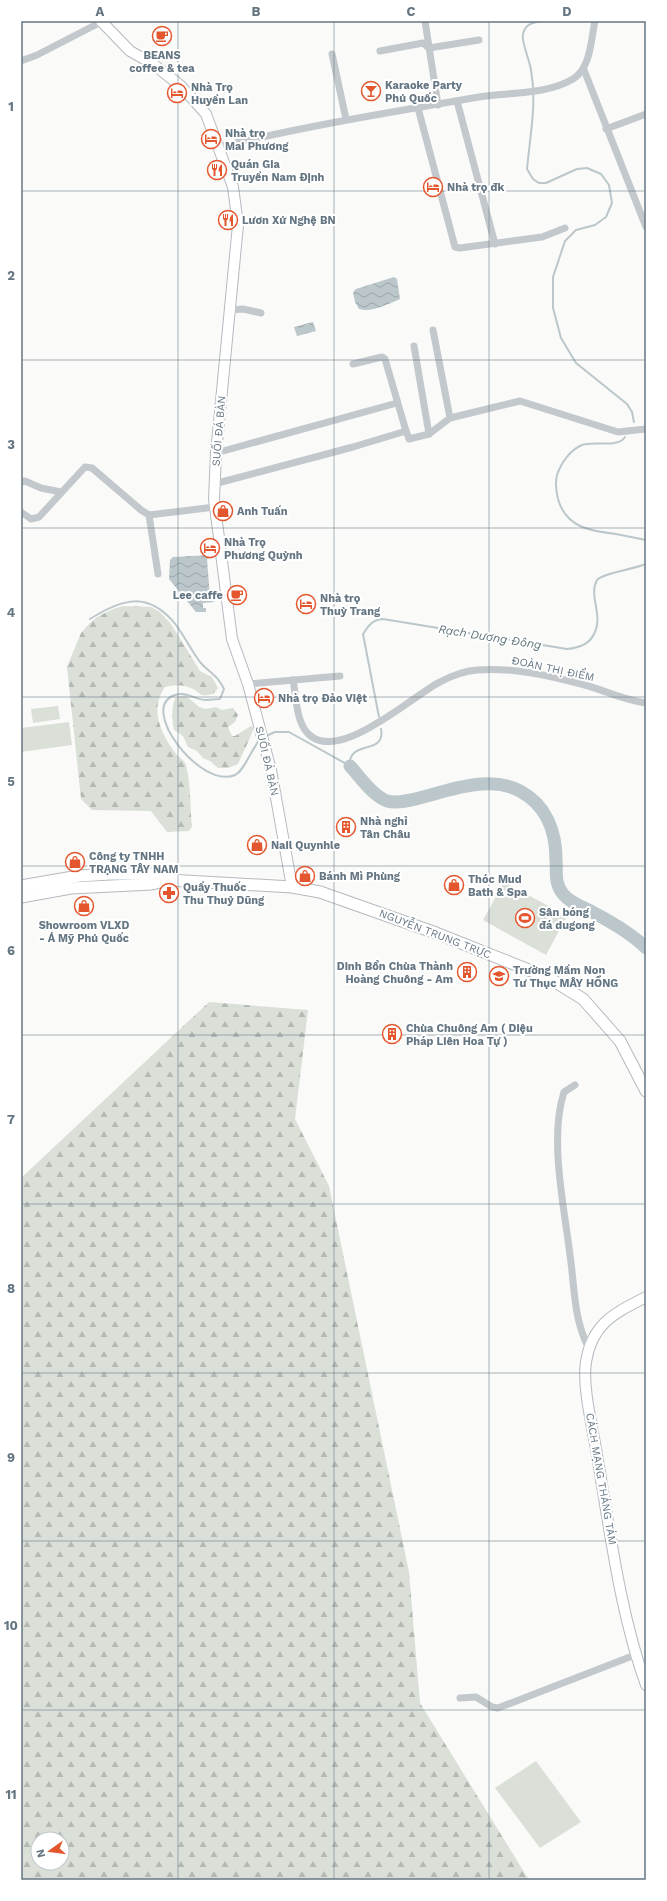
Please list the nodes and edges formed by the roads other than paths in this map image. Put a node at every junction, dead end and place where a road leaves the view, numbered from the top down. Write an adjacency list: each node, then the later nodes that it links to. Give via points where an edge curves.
1 (101, 21): 8 (street); 16 (street, SUỐI ĐÁ BÀN, via 130,51 153,64 181,86 206,114)
2 (425, 21): 5 (street)
3 (595, 21): 9 (street)
4 (479, 40): 5 (street)
5 (429, 48): 6 (street, via 423,43); 11 (street)
6 (380, 51)
7 (332, 54): 14 (street)
8 (21, 61)
9 (584, 70): 10 (street, via 566,82 539,90); 15 (street)
10 (457, 101): 11 (street); 19 (street)
11 (438, 105): 12 (street)
12 (418, 108): 14 (street); 19 (street, via 455,247)
13 (646, 114): 15 (street)
14 (346, 119): 16 (street)
15 (606, 129): 17 (street)
16 (219, 147): 20 (street, SUỐI ĐÁ BÀN, via 233,187 238,225)
17 (646, 227)
18 (565, 228): 19 (street, via 542,237)
19 (495, 244)
20 (230, 310): 21 (street, via 243,309); 30 (street, SUỐI ĐÁ BÀN)
21 (261, 313)
22 (432, 330): 26 (street)
23 (414, 346): 29 (street)
24 (352, 364): 25 (street, via 382,357 385,359)
25 (397, 403): 28 (street); 30 (street)
26 (450, 418): 27 (street, via 520,401 618,432); 29 (street)
27 (646, 429)
28 (406, 431): 29 (street, via 409,439); 32 (street)
29 (429, 434)
30 (216, 452): 32 (street, SUỐI ĐÁ BÀN)
31 (21, 481): 33 (street)
32 (214, 484): 34 (street, SUỐI ĐÁ BÀN)
33 (61, 492): 35 (street, via 40,517 31,519); 36 (street, via 82,468 88,467)
34 (215, 507): 36 (street); 40 (street, SUỐI ĐÁ BÀN, via 232,639)
35 (21, 512)
36 (149, 515): 37 (street)
37 (158, 574)
38 (340, 676): 39 (street)
39 (293, 680): 40 (street); 41 (street, ĐOÀN THỊ ĐIỂM, via 302,725 313,738 329,740 348,737 378,724 439,682 477,670 504,670 553,678)
40 (248, 684): 44 (street, SUỐI ĐÁ BÀN, via 271,770)
41 (646, 703)
42 (168, 880): 43 (main road, NGUYỄN TRUNG TRỰC, via 155,874 110,874 79,876); 44 (main road, NGUYỄN TRUNG TRỰC); 45 (main road, NGUYỄN TRUNG TRỰC, via 152,884 71,888)
43 (21, 886)
44 (292, 887): 47 (main road, NGUYỄN TRUNG TRỰC, via 339,898 549,978 583,999 620,1041)
45 (21, 897)
46 (575, 1085): 49 (street, via 564,1092 561,1102 557,1147 576,1314)
47 (646, 1091)
48 (646, 1297): 49 (street, CÁCH MẠNG THÁNG TÁM, via 620,1310 599,1326)
49 (589, 1349): 50 (street, CÁCH MẠNG THÁNG TÁM, via 586,1384 613,1548)
50 (635, 1654): 51 (street, CÁCH MẠNG THÁNG TÁM); 52 (street, via 498,1708 476,1697)
51 (646, 1686)
52 (460, 1698)

